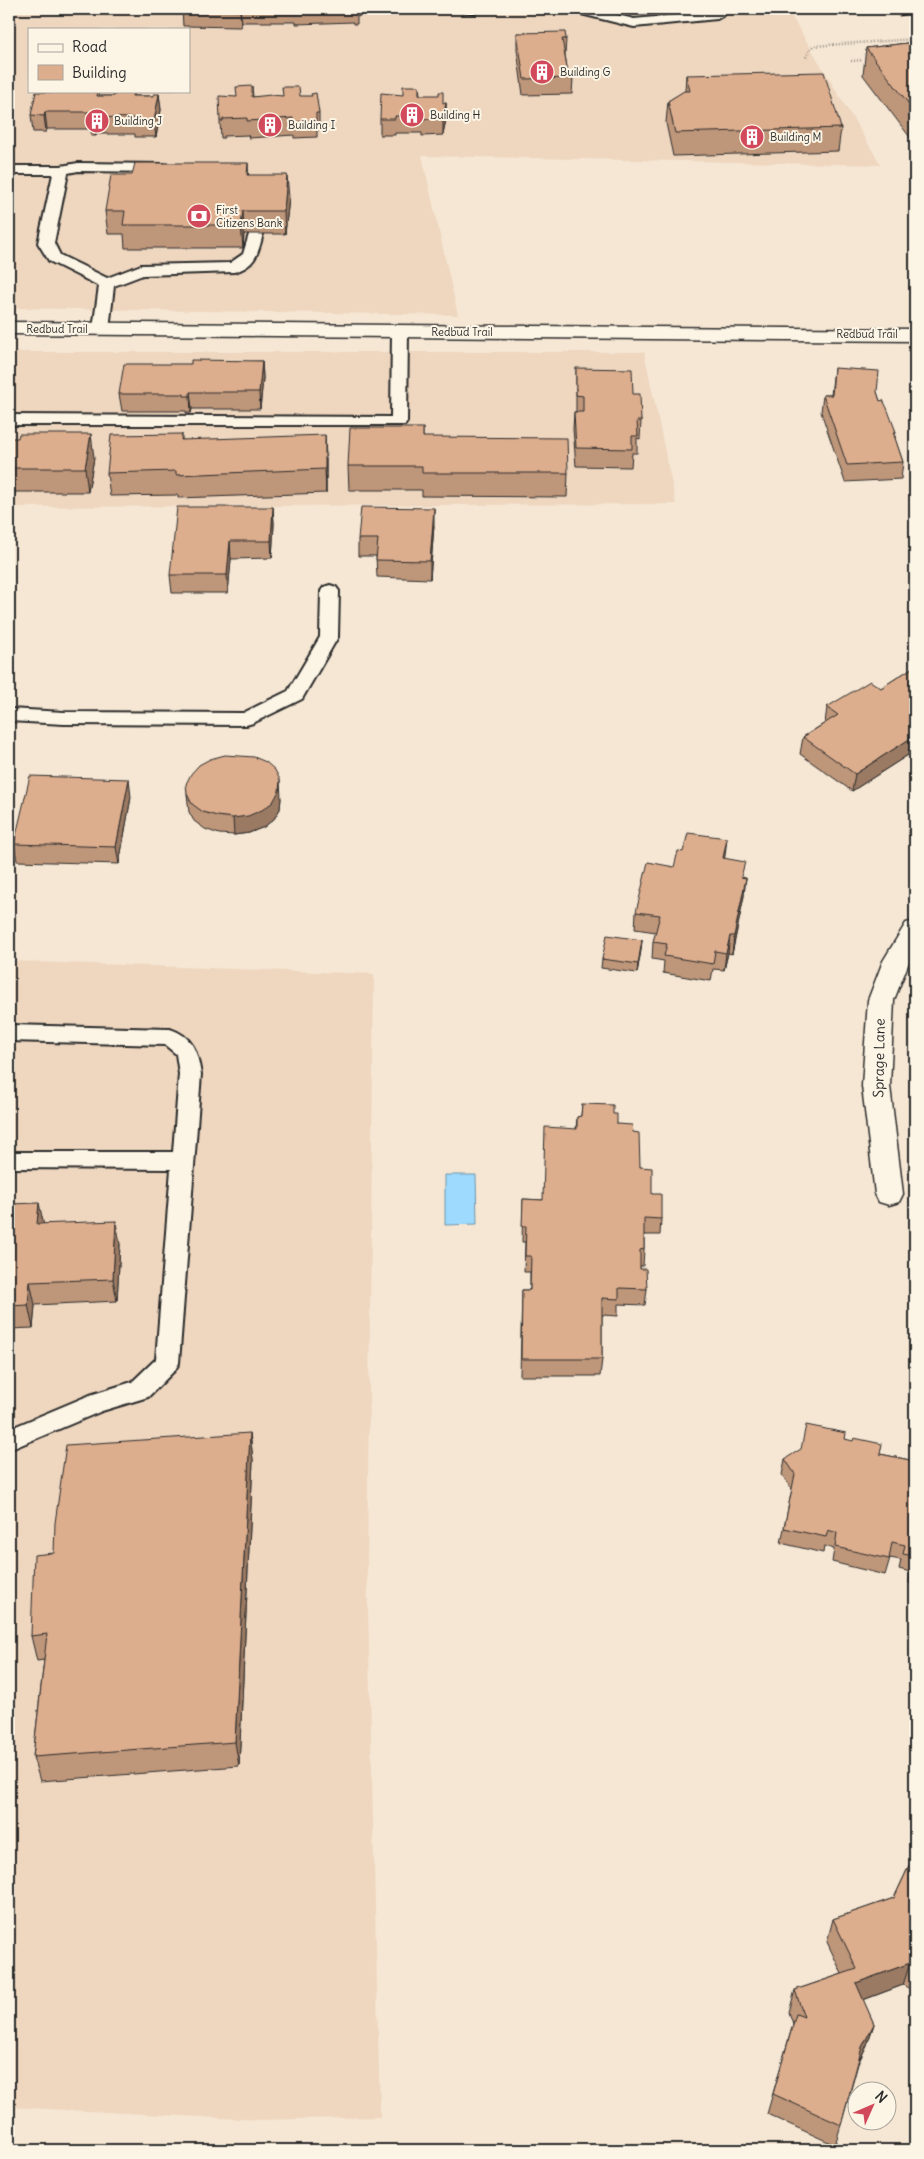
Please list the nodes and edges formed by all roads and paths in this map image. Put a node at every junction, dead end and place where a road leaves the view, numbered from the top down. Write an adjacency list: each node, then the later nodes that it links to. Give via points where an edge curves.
1 (467, 9): 2 (lane)
2 (475, 9)
3 (578, 9): 4 (lane, via 634,23 717,15)
4 (716, 9)
5 (915, 40): 6 (path, via 813,46)
6 (806, 57)
7 (863, 60): 8 (path)
8 (851, 61)
9 (174, 168): 11 (lane, via 78,167)
10 (9, 170): 11 (lane)
11 (61, 170): 13 (lane, via 46,243 54,258)
12 (255, 234): 13 (lane, via 250,256 234,267 140,270)
13 (107, 284): 15 (lane)
14 (9, 328): 15 (street, Redbud Trail)
15 (101, 329): 16 (street, Redbud Trail)
16 (400, 331): 17 (street, Redbud Trail); 18 (lane, via 399,422)
17 (915, 335)
18 (9, 420)
19 (330, 591): 20 (lane, via 329,637 295,695 246,719 64,718)
20 (9, 714)
21 (915, 930): 25 (street, Sprage Lane, via 896,961 881,1000 876,1086)
22 (9, 1033): 24 (lane, via 170,1037 186,1050 190,1074)
23 (9, 1160): 24 (lane)
24 (184, 1161): 26 (lane, via 167,1363 140,1390 90,1405)
25 (889, 1194)
26 (9, 1440)

